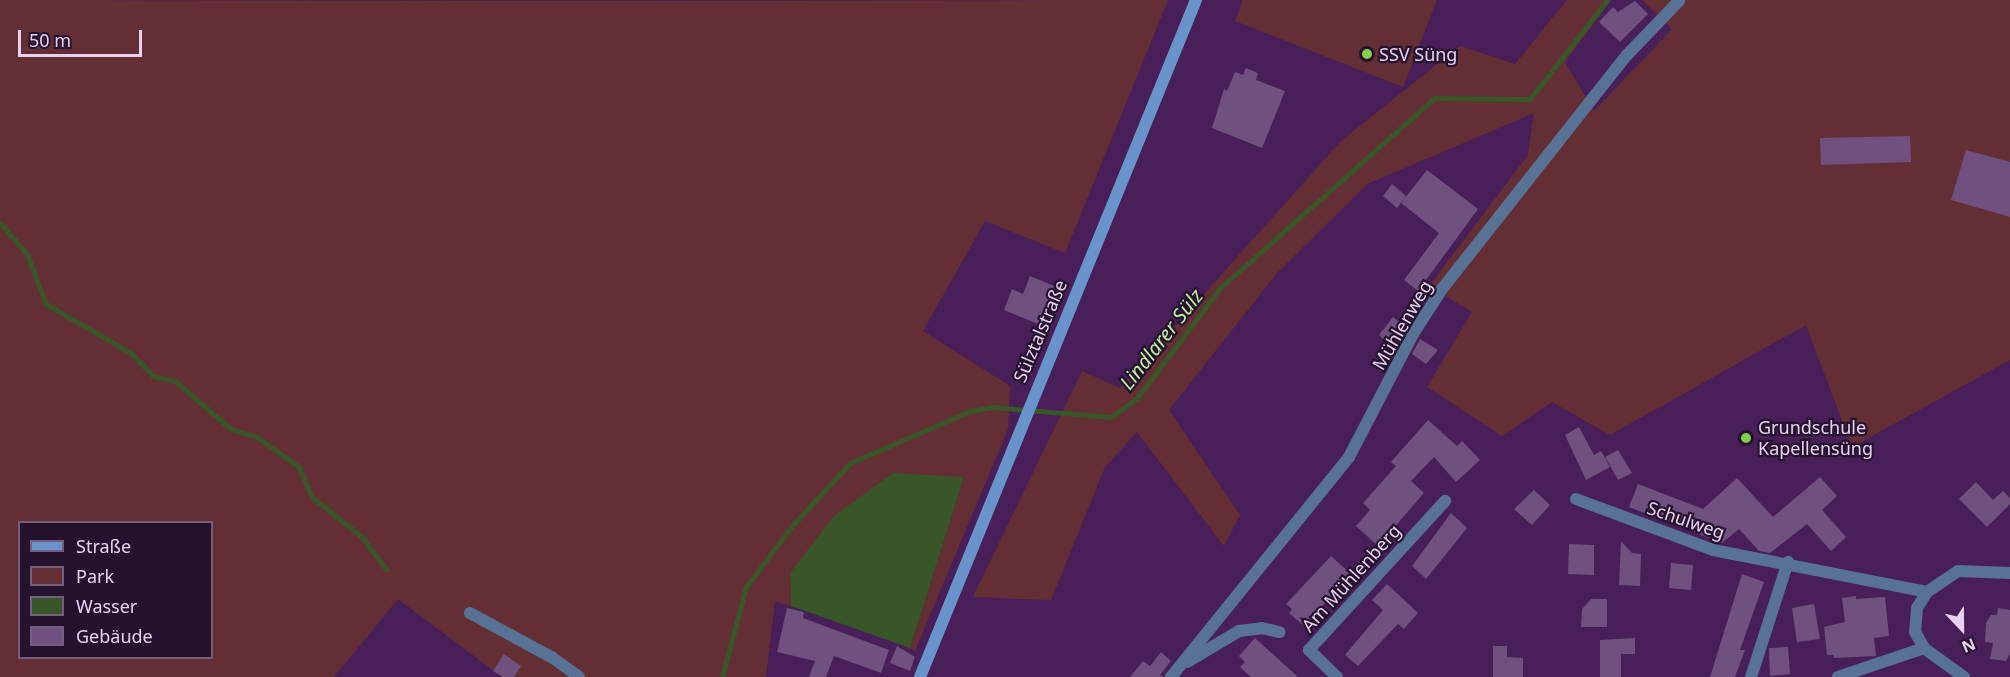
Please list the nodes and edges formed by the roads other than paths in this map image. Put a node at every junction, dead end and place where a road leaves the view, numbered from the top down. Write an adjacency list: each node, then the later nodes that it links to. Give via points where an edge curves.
1 (1196, 0): 13 (main road, Sülztalstraße)
2 (1679, 1): 11 (street, Mühlenweg, via 1627,55 1442,289 1413,334 1349,457)
3 (1576, 499): 5 (street, Schulweg, via 1713,550 1769,563)
4 (1444, 501): 15 (street, Am Mühlenberg, via 1309,650)
5 (1788, 562): 7 (street, Schulweg); 16 (street)
6 (2010, 573): 7 (street, via 1958,571)
7 (1927, 592): 10 (street, via 1917,608 1915,632)
8 (470, 614): 12 (street, via 553,658)
9 (1280, 632): 11 (street, Am Mühlenberg, via 1262,628 1239,630)
10 (1924, 648): 17 (street); 18 (street)
11 (1181, 664): 14 (street, Mühlenweg)
12 (579, 677)
13 (920, 677)
14 (1171, 677)
15 (1337, 677)
16 (1750, 677)
17 (1838, 677)
18 (1964, 677)

